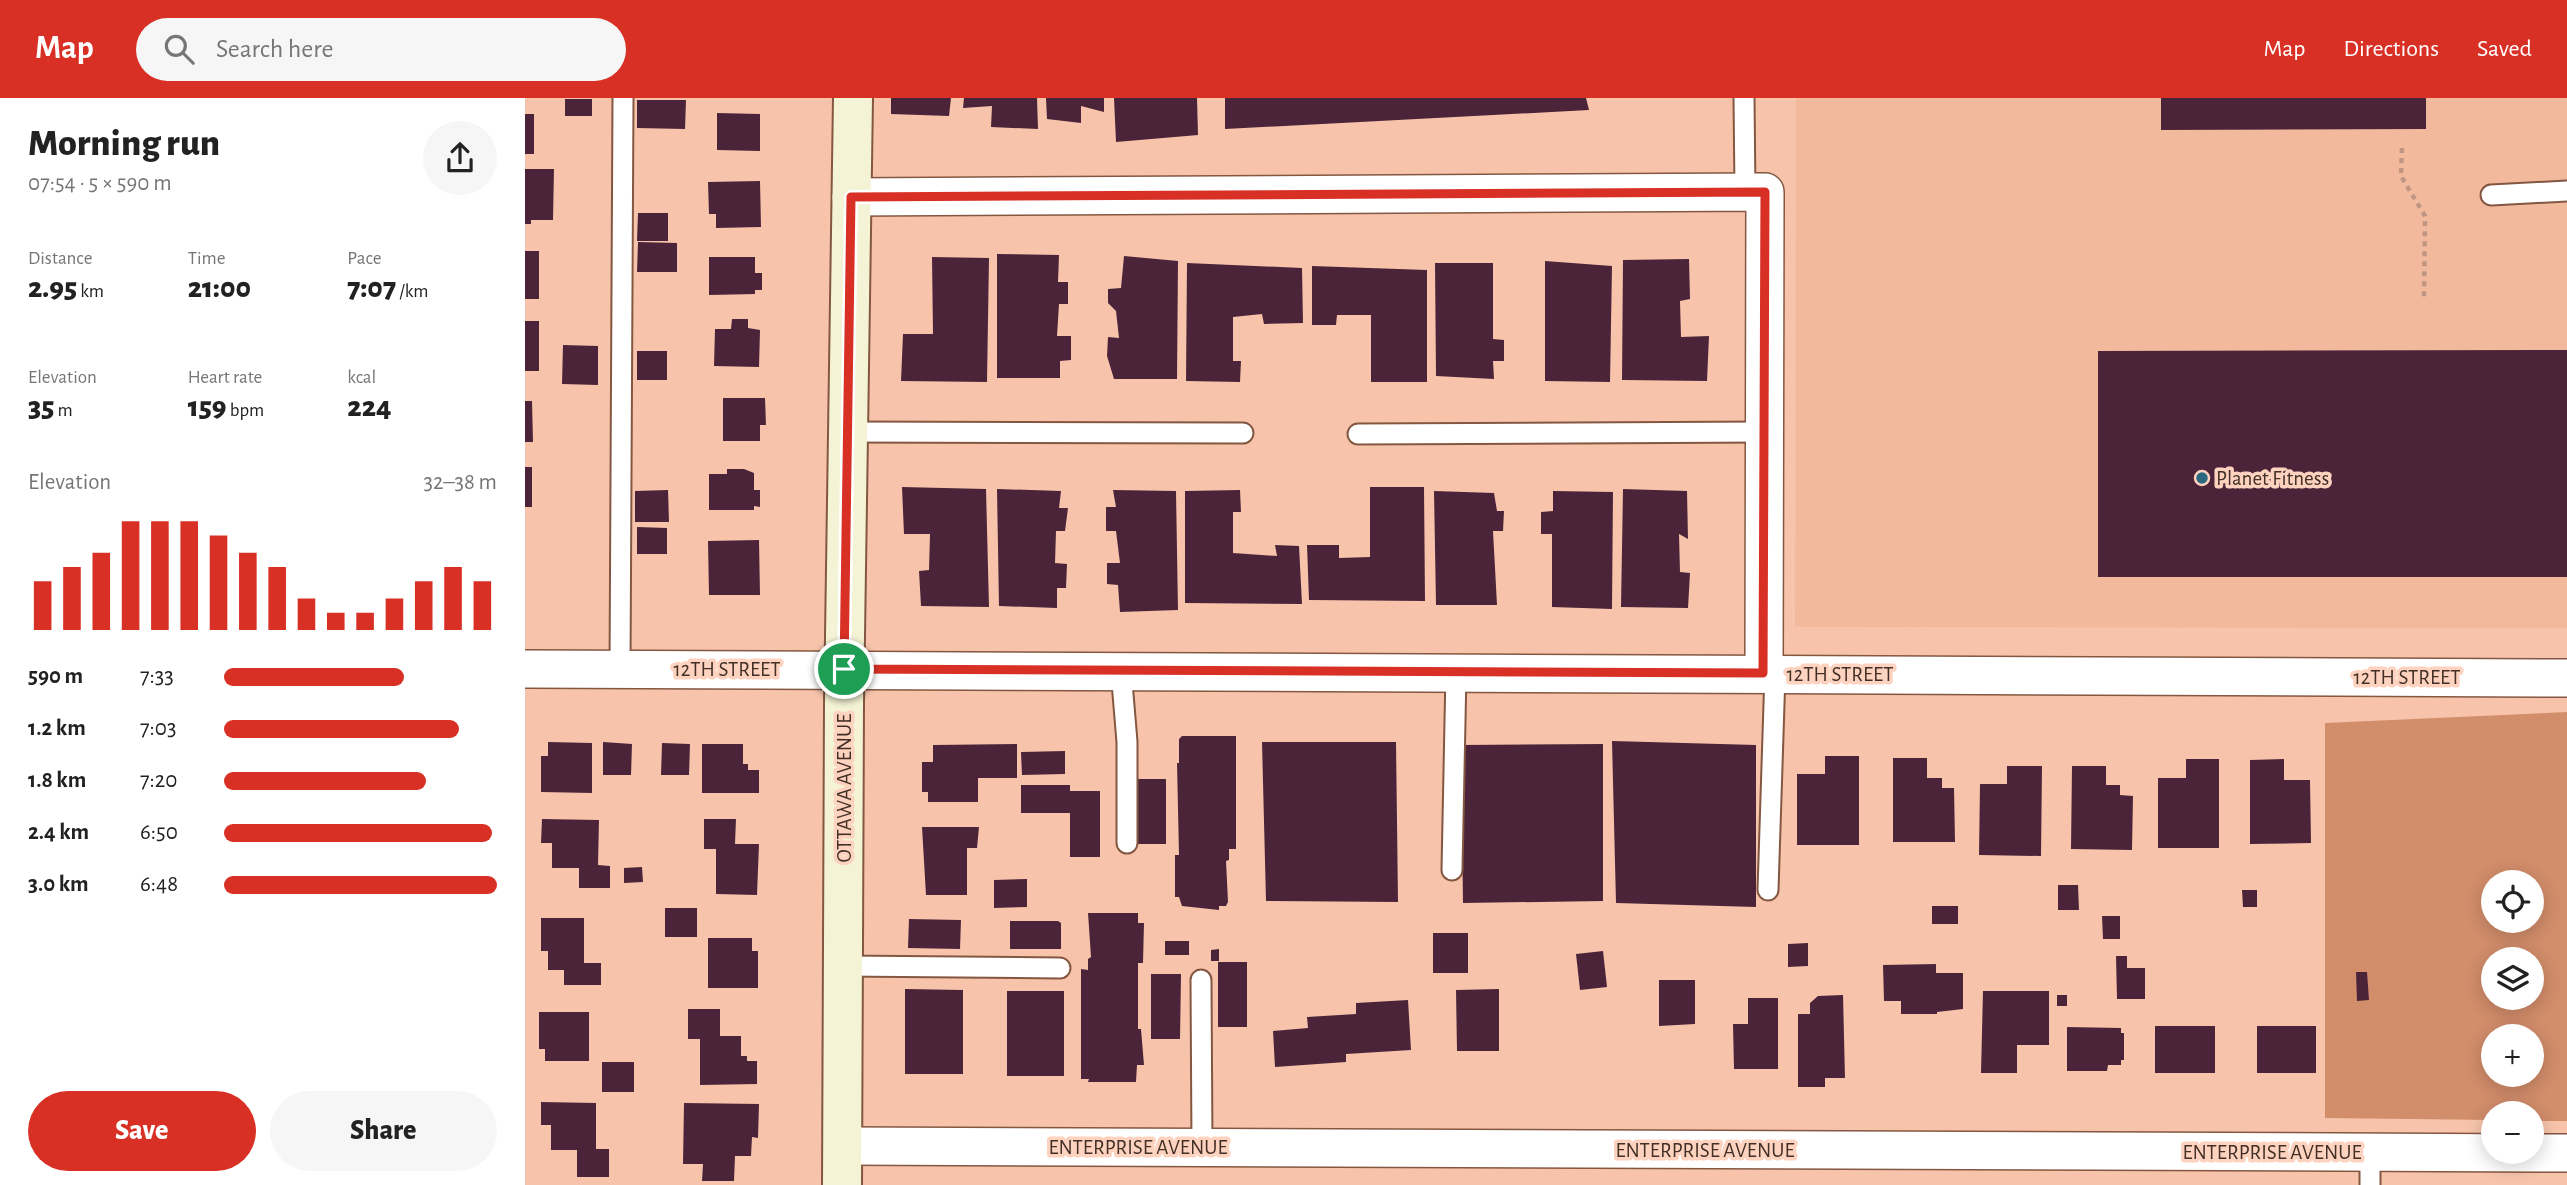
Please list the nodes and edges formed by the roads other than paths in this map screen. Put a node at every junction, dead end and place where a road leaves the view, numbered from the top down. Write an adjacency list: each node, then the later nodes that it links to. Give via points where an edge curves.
1 (623, 98): 13 (lane)
2 (853, 98): 7 (street, OTTAWA AVENUE)
3 (1744, 98): 5 (lane)
4 (2567, 191): 6 (lane)
5 (1755, 192): 7 (street); 9 (street)
6 (2491, 195)
7 (851, 197): 8 (street, OTTAWA AVENUE)
8 (847, 432): 10 (lane); 14 (street, OTTAWA AVENUE)
9 (1764, 432): 11 (lane); 17 (street)
10 (1243, 433)
11 (1358, 433)
12 (525, 669): 13 (street, 12TH STREET)
13 (621, 669): 14 (street, 12TH STREET)
14 (844, 669): 15 (street, 12TH STREET); 22 (street, OTTAWA AVENUE)
15 (1121, 670): 16 (street, 12TH STREET); 19 (lane)
16 (1456, 672): 17 (street, 12TH STREET); 20 (lane)
17 (1769, 673): 18 (street, 12TH STREET); 21 (lane)
18 (2567, 678)
19 (1127, 842)
20 (1452, 870)
21 (1768, 890)
22 (843, 966): 23 (lane); 25 (street, OTTAWA AVENUE)
23 (1060, 968)
24 (1201, 980): 26 (lane)
25 (843, 1146): 26 (street, ENTERPRISE AVENUE); 29 (street, OTTAWA AVENUE)
26 (1202, 1147): 28 (street, ENTERPRISE AVENUE)
27 (2567, 1153): 28 (street, ENTERPRISE AVENUE)
28 (2369, 1169)
29 (842, 1185)

